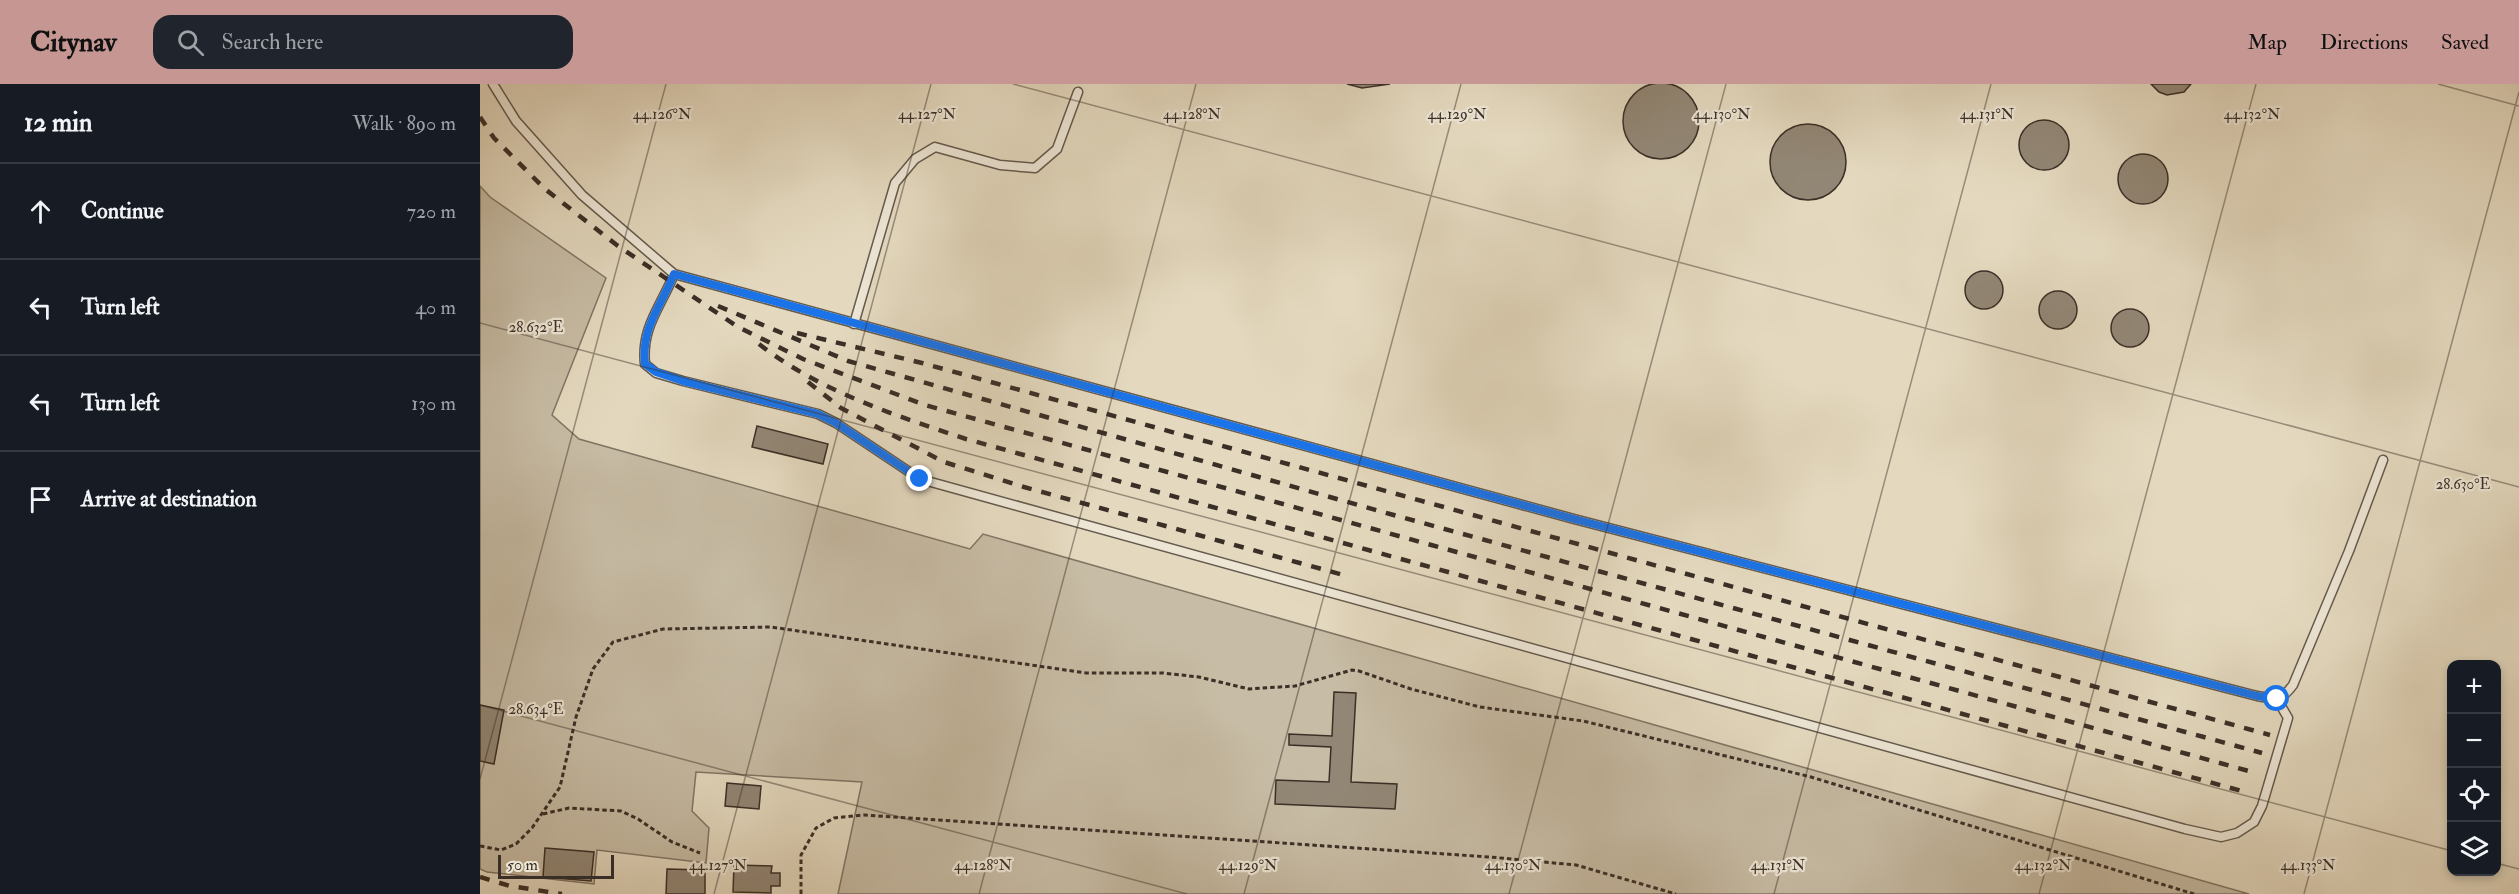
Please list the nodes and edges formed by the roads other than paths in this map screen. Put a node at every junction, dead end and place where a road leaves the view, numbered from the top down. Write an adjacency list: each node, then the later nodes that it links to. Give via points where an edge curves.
1 (493, 84): 3 (lane, via 516,121 582,195)
2 (1078, 92): 4 (lane, via 1057,149 1035,168 1000,165 935,147 915,159 895,183)
3 (674, 274): 4 (lane); 6 (lane, via 652,315 644,348 645,364 683,381 818,414 920,479 2185,829 2221,837 2254,822 2288,718)
4 (854, 324): 6 (lane, via 1563,516)
5 (2383, 460): 6 (lane, via 2293,685)
6 (2277, 699)

